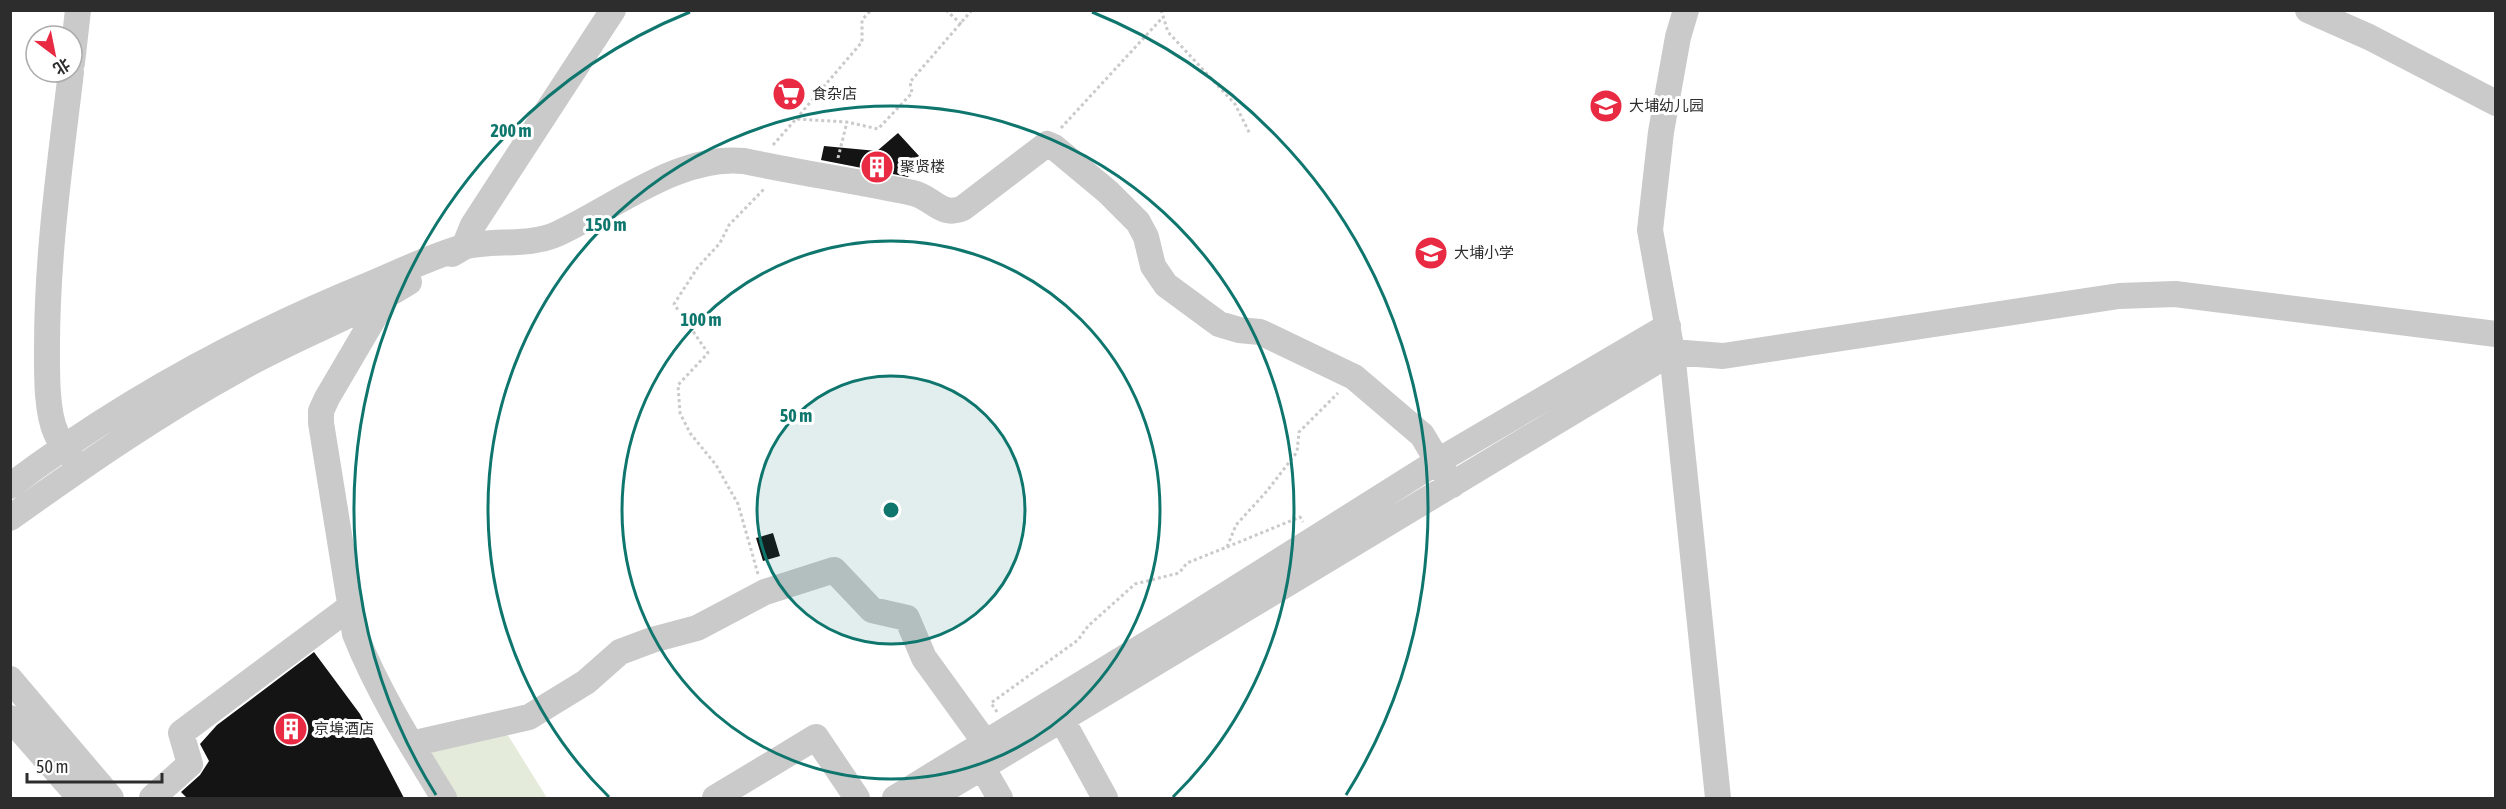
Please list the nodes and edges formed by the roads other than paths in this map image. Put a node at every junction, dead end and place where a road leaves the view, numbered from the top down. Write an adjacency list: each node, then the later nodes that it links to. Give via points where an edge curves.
1 (613, 10): 6 (street, via 473,225)
2 (1686, 10): 8 (street, via 1661,132 1650,230)
3 (2308, 10): 5 (street)
4 (69, 84): 11 (street, via 52,218 47,294 51,410)
5 (2496, 103)
6 (464, 247): 7 (street); 12 (street, via 555,235 656,182 703,164 731,159 916,194 953,212 1047,144 1108,192 1138,222 1158,276 1175,293 1219,324 1260,332 1354,377 1422,435)
7 (384, 288): 11 (street, via 310,309 219,354); 13 (street, via 193,395); 17 (street, via 321,411)
8 (1668, 326): 10 (street); 12 (street)
9 (2496, 334): 10 (street, via 2175,294 2119,296 1723,356)
10 (1672, 352): 14 (street); 33 (street)
11 (63, 446): 13 (street); 15 (street)
12 (1438, 461): 14 (street); 22 (street, via 1007,729)
13 (80, 468): 16 (street)
14 (1452, 485): 20 (street)
15 (10, 486)
16 (10, 518)
17 (350, 607): 21 (street, via 366,662); 25 (street, via 181,733 190,764)
18 (10, 679): 24 (street)
19 (10, 718): 23 (street)
20 (1062, 720): 22 (street); 32 (street)
21 (411, 744): 22 (street, via 529,717 586,682 620,652 697,628 765,592 834,570 872,610 907,618 924,658); 26 (street)
22 (988, 756): 29 (street); 30 (street); 31 (street)
23 (80, 798)
24 (111, 798)
25 (152, 798)
26 (444, 798)
27 (715, 798): 28 (street, via 816,737)
28 (857, 798)
29 (895, 798)
30 (931, 798)
31 (1000, 798)
32 (1105, 798)
33 (1718, 798)

